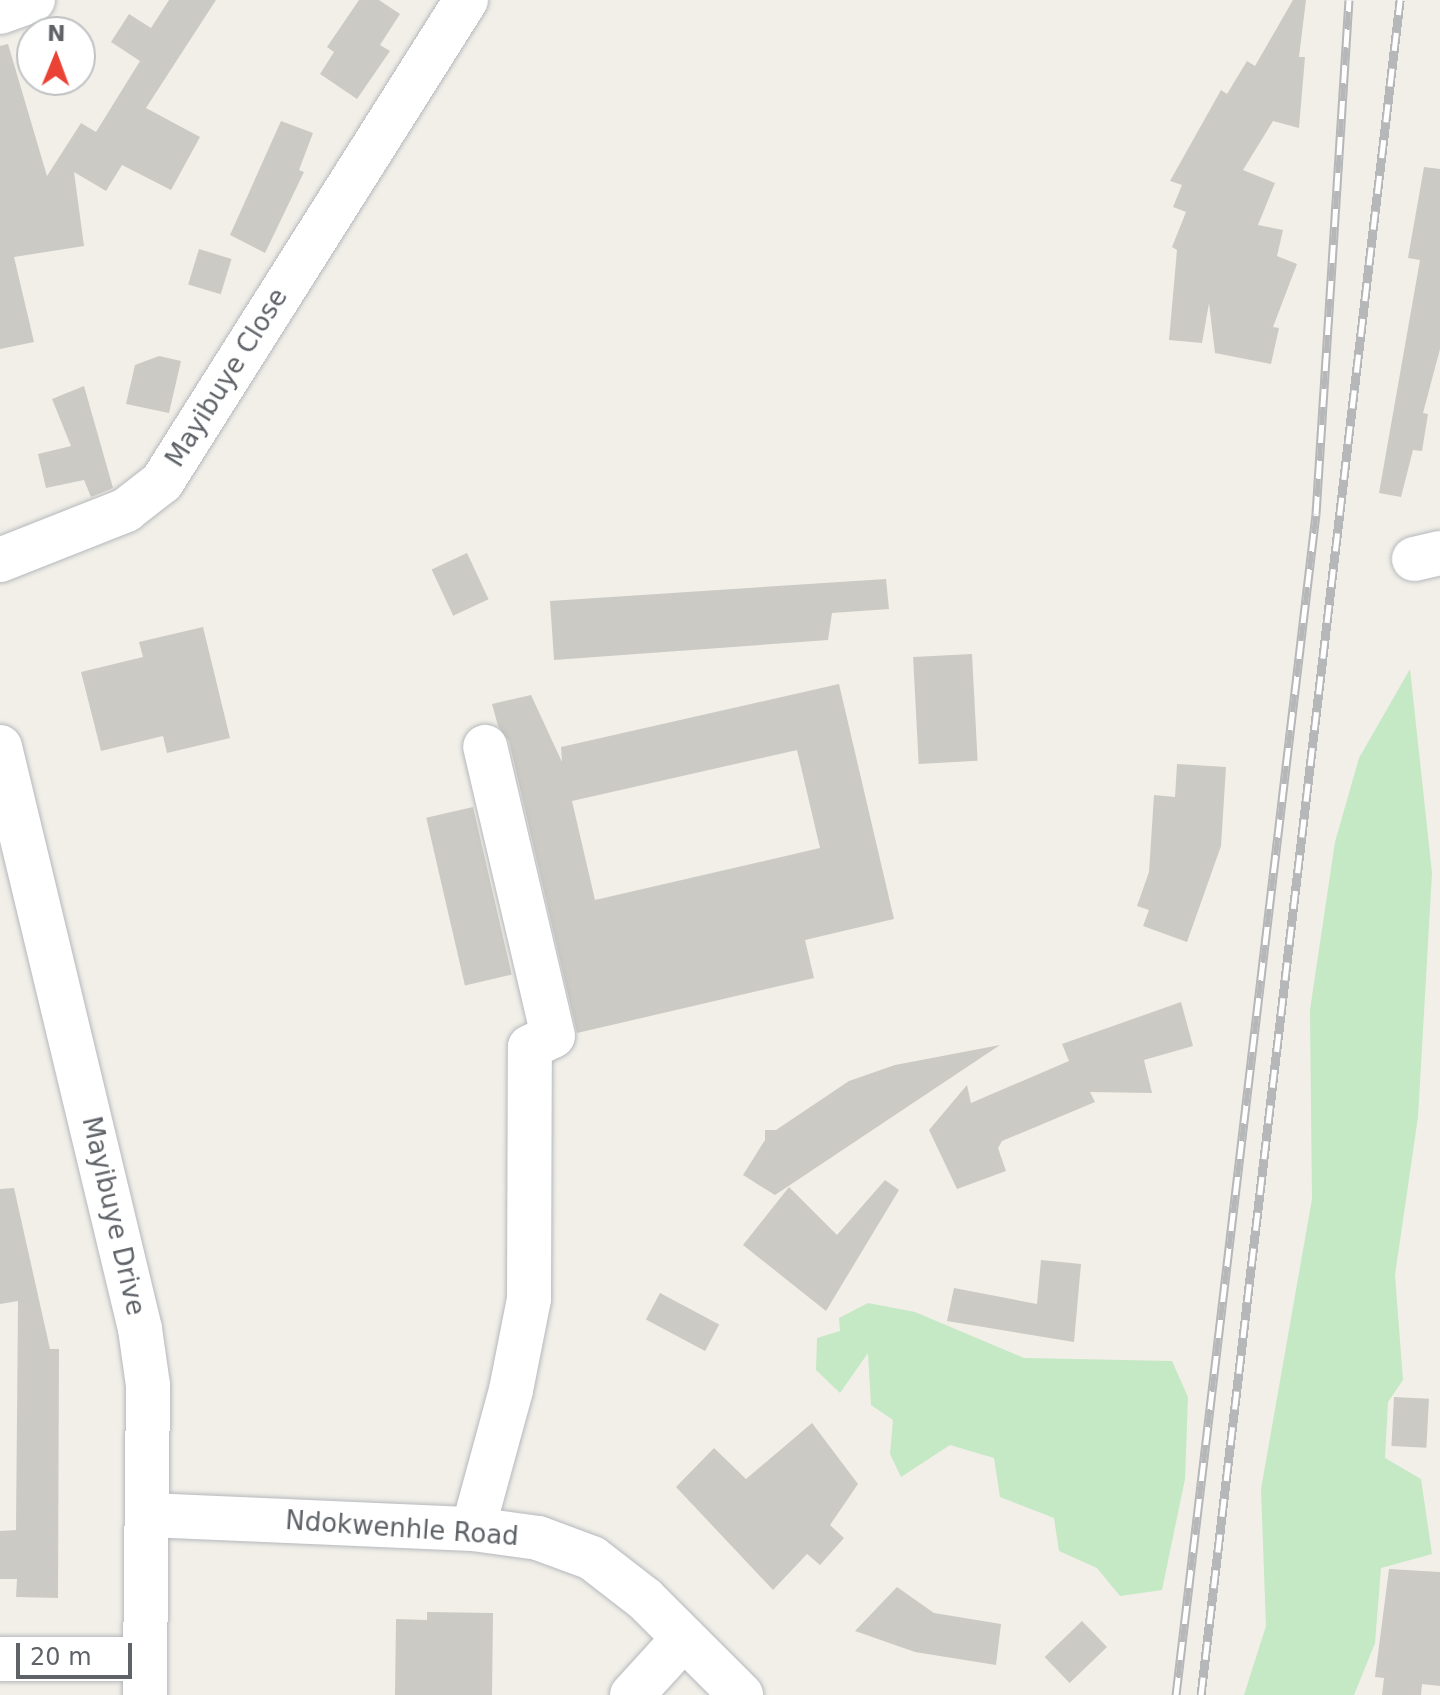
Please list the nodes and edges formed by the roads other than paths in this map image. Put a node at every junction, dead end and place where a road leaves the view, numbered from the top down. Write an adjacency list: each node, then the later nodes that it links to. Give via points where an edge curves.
1 (33, 0): 3 (street)
2 (466, 0): 4 (street, Mayibuye Close, via 335,200 162,482 126,510)
3 (0, 12)
4 (0, 560)
5 (0, 747): 7 (street, Mayibuye Drive, via 140,1329 148,1385)
6 (485, 747): 8 (street, via 553,1036 530,1047 529,1299 511,1390)
7 (149, 1515): 8 (street, Ndokwenhle Road); 11 (street, Mayibuye Drive)
8 (473, 1529): 9 (street, Ndokwenhle Road, via 538,1538 592,1558)
9 (684, 1638): 12 (street); 13 (street, Ndokwenhle Road)
10 (0, 1659): 11 (street)
11 (145, 1677)
12 (632, 1695)
13 (741, 1695)

